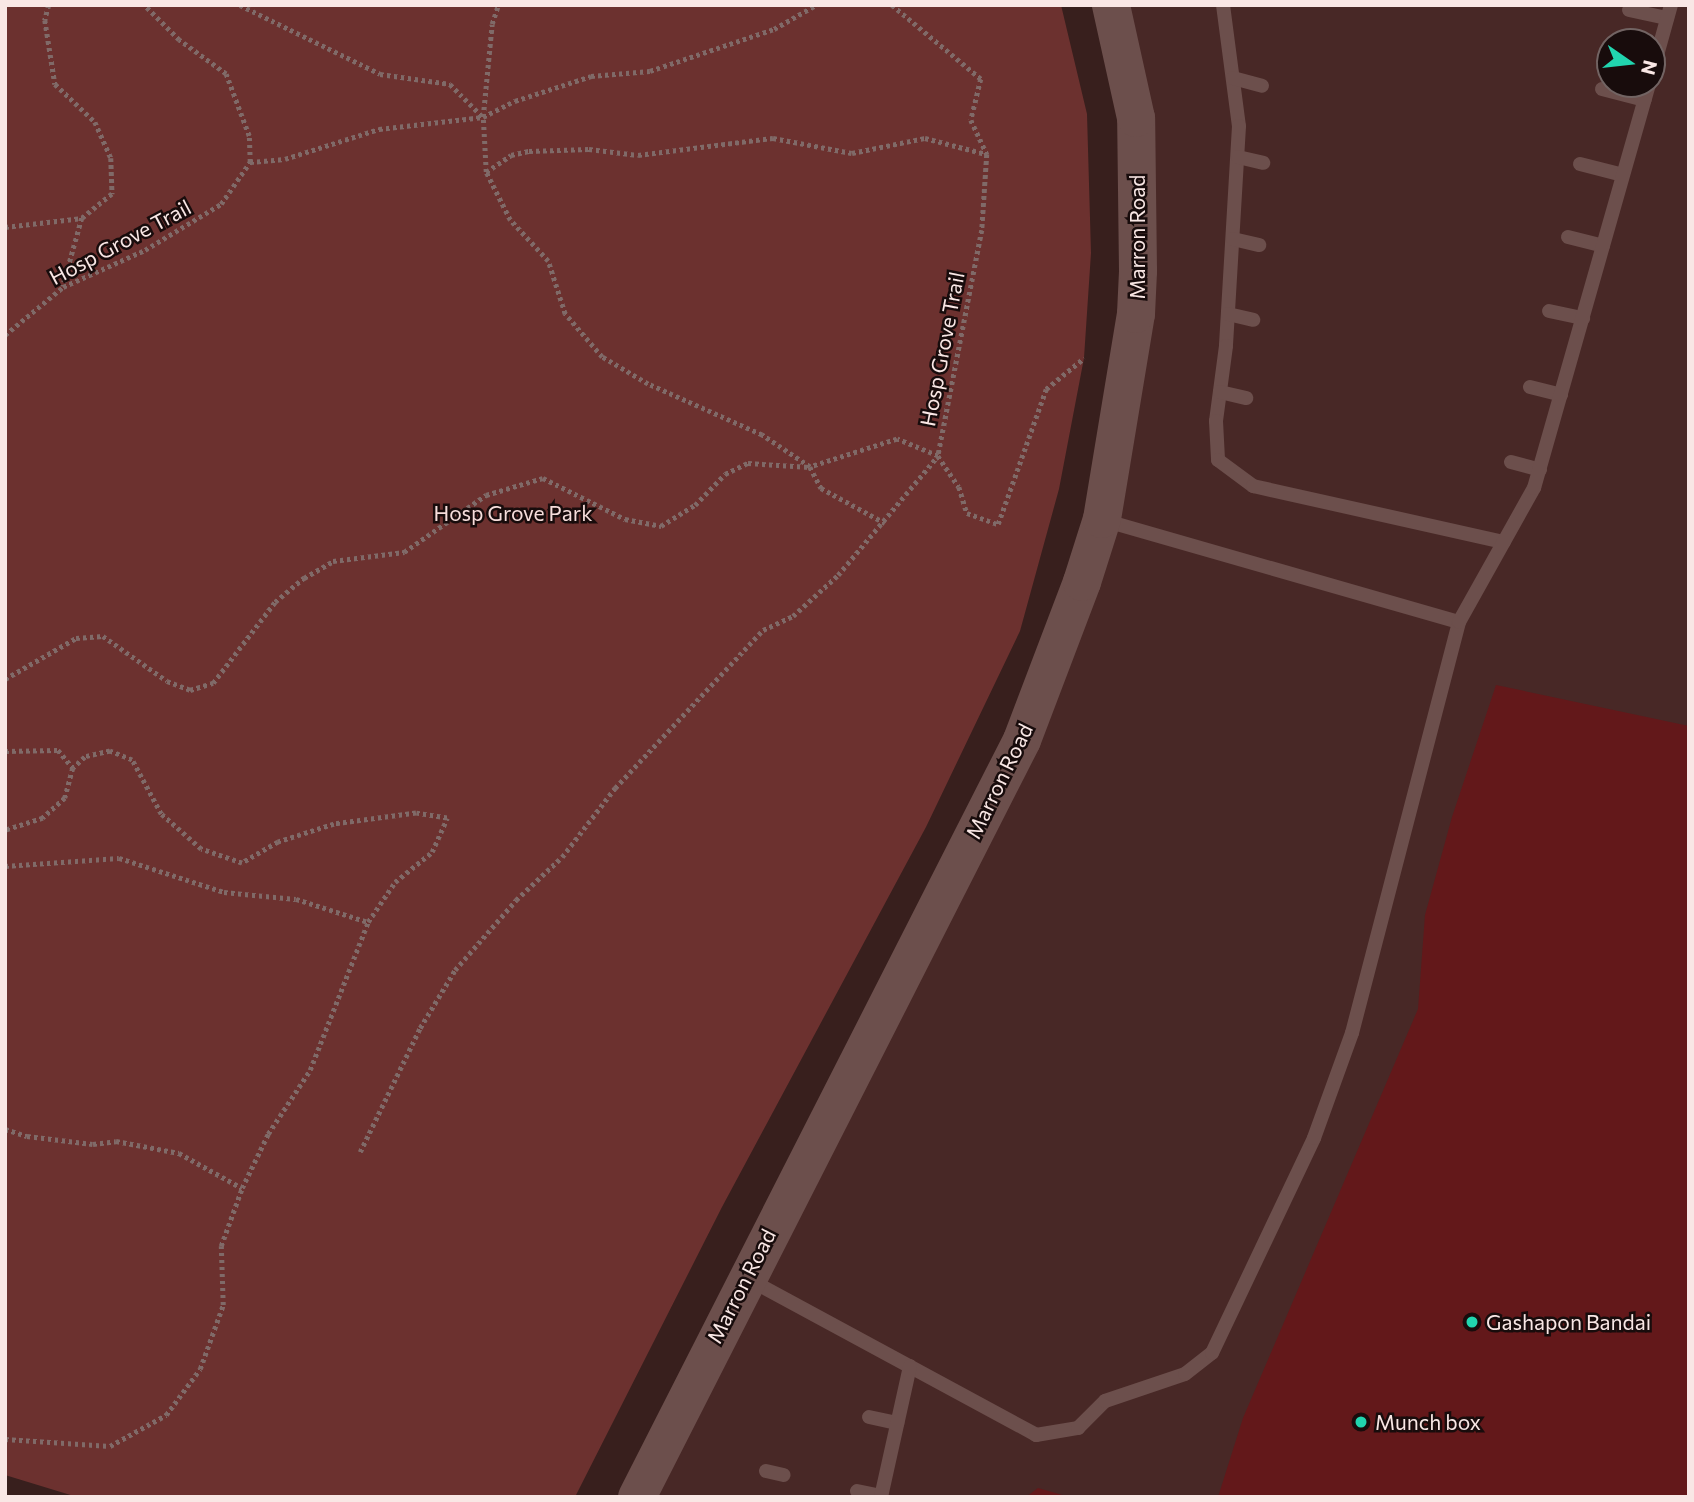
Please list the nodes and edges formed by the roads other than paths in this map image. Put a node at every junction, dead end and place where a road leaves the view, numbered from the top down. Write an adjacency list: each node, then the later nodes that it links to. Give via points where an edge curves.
1 (1111, 5): 27 (main road, Marron Road, via 1136,118 1139,271 1136,314)
2 (1223, 5): 5 (lane)
3 (1629, 10): 4 (lane)
4 (1669, 12)
5 (1233, 78): 6 (lane); 9 (lane)
6 (1262, 86)
7 (1636, 98): 8 (lane)
8 (1644, 100): 12 (lane)
9 (1238, 157): 10 (lane); 14 (lane)
10 (1263, 163)
11 (1580, 164): 12 (lane)
12 (1623, 175): 16 (lane)
13 (1568, 237): 16 (lane)
14 (1233, 239): 15 (lane); 18 (lane)
15 (1259, 245)
16 (1603, 246): 19 (lane)
17 (1549, 311): 19 (lane)
18 (1228, 314): 20 (lane); 22 (lane)
19 (1583, 318): 23 (lane)
20 (1253, 320)
21 (1530, 387): 23 (lane)
22 (1220, 392): 24 (lane); 28 (lane, via 1218,460 1253,486)
23 (1561, 395): 26 (lane)
24 (1246, 398)
25 (1511, 462): 26 (lane)
26 (1540, 470): 28 (lane)
27 (1101, 519): 29 (lane); 30 (main road, Marron Road, via 1022,740)
28 (1504, 542): 29 (lane)
29 (1459, 622): 31 (lane, via 1352,1033 1314,1138 1212,1353 1185,1374 1105,1401 1078,1428 1036,1435)
30 (745, 1277): 31 (lane); 38 (main road, Marron Road)
31 (911, 1366): 33 (lane)
32 (869, 1417): 33 (lane)
33 (897, 1423): 37 (lane)
34 (766, 1471): 35 (lane)
35 (783, 1475)
36 (857, 1490): 37 (lane)
37 (881, 1496)
38 (637, 1497)

